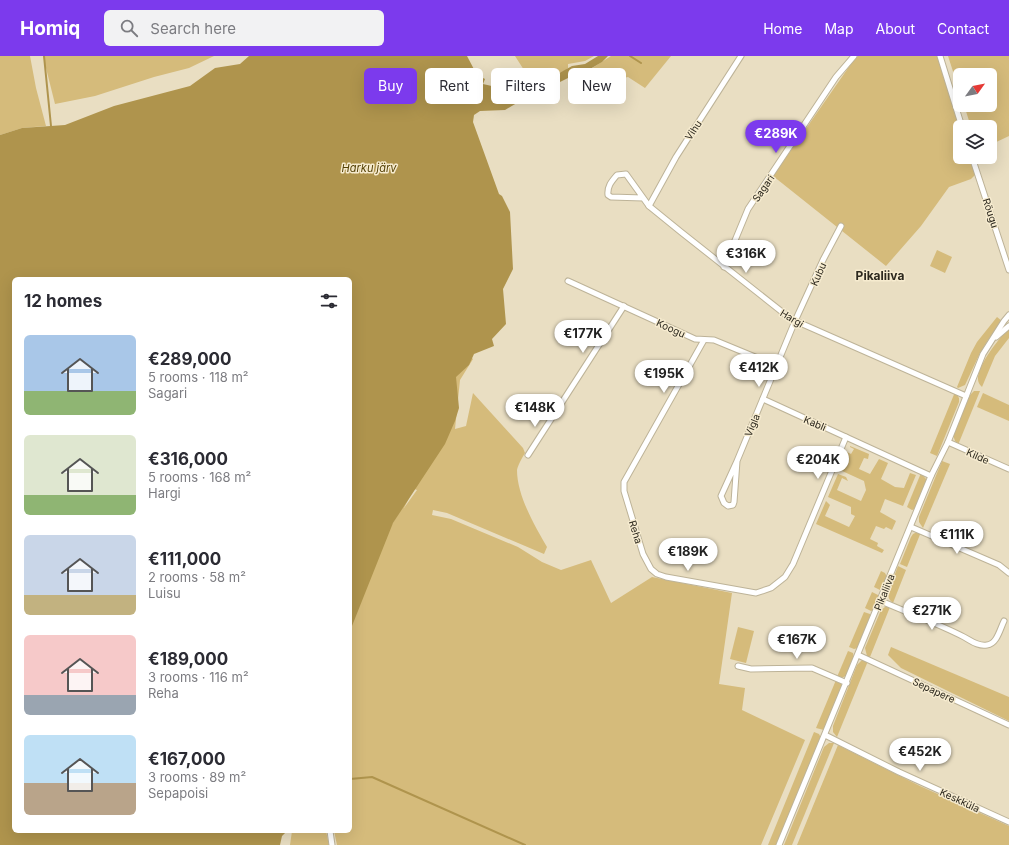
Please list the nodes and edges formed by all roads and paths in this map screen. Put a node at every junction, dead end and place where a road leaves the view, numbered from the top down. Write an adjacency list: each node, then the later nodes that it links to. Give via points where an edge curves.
1 (741, 56): 7 (street, Vihu, via 676,157)
2 (854, 56): 9 (street, Sagari, via 836,77 748,209)
3 (940, 56): 4 (street)
4 (960, 120)
5 (974, 164): 10 (street, Rõugu)
6 (643, 198): 6 (street, Hargi, via 626,174 617,175 609,185 608,195 611,197); 7 (street, Hargi)
7 (649, 206): 9 (street, Hargi)
8 (841, 226): 14 (street, Kubu)
9 (724, 267): 14 (street, Hargi)
10 (1009, 270)
11 (568, 281): 12 (street, Koogu)
12 (624, 306): 16 (street, Koogu, via 695,339); 23 (street)
13 (1009, 315): 17 (street, Pikaliiva)
14 (795, 321): 18 (street, Vigla); 19 (street, Hargi)
15 (1009, 326): 17 (street, Pikaliiva)
16 (704, 340): 18 (street, Koogu, via 714,340); 21 (street, Reha, via 624,482 624,491 643,554 651,569 657,574 756,593 771,588 785,577 793,564)
17 (993, 340): 19 (street, Pikaliiva, via 983,354)
18 (777, 366): 20 (street, Vigla)
19 (966, 396): 22 (street, Pikaliiva)
20 (763, 399): 21 (street, Kabli); 24 (street, Vigla)
21 (846, 436): 26 (street, Kabli)
22 (948, 442): 25 (street, Kilde); 26 (street, Pikaliiva)
23 (528, 455)
24 (737, 461): 24 (street, Vigla, via 734,502 728,506 721,496)
25 (1009, 469)
26 (932, 476): 27 (street, Pikaliiva)
27 (911, 527): 28 (street, via 999,565); 29 (street, Pikaliiva)
28 (1009, 573)
29 (881, 600): 30 (street, via 981,645 992,643); 31 (street, Pikaliiva)
30 (1004, 621)
31 (858, 655): 33 (street, Pikaliiva); 34 (street, Sepapere)
32 (738, 666): 33 (street, via 751,669 812,668)
33 (847, 683): 35 (street, Pikaliiva)
34 (1009, 725)
35 (825, 735): 36 (street, Keskküla); 39 (street, Pikaliiva)
36 (1009, 822)
37 (330, 833): 38 (street)
38 (332, 845)
39 (779, 845)

